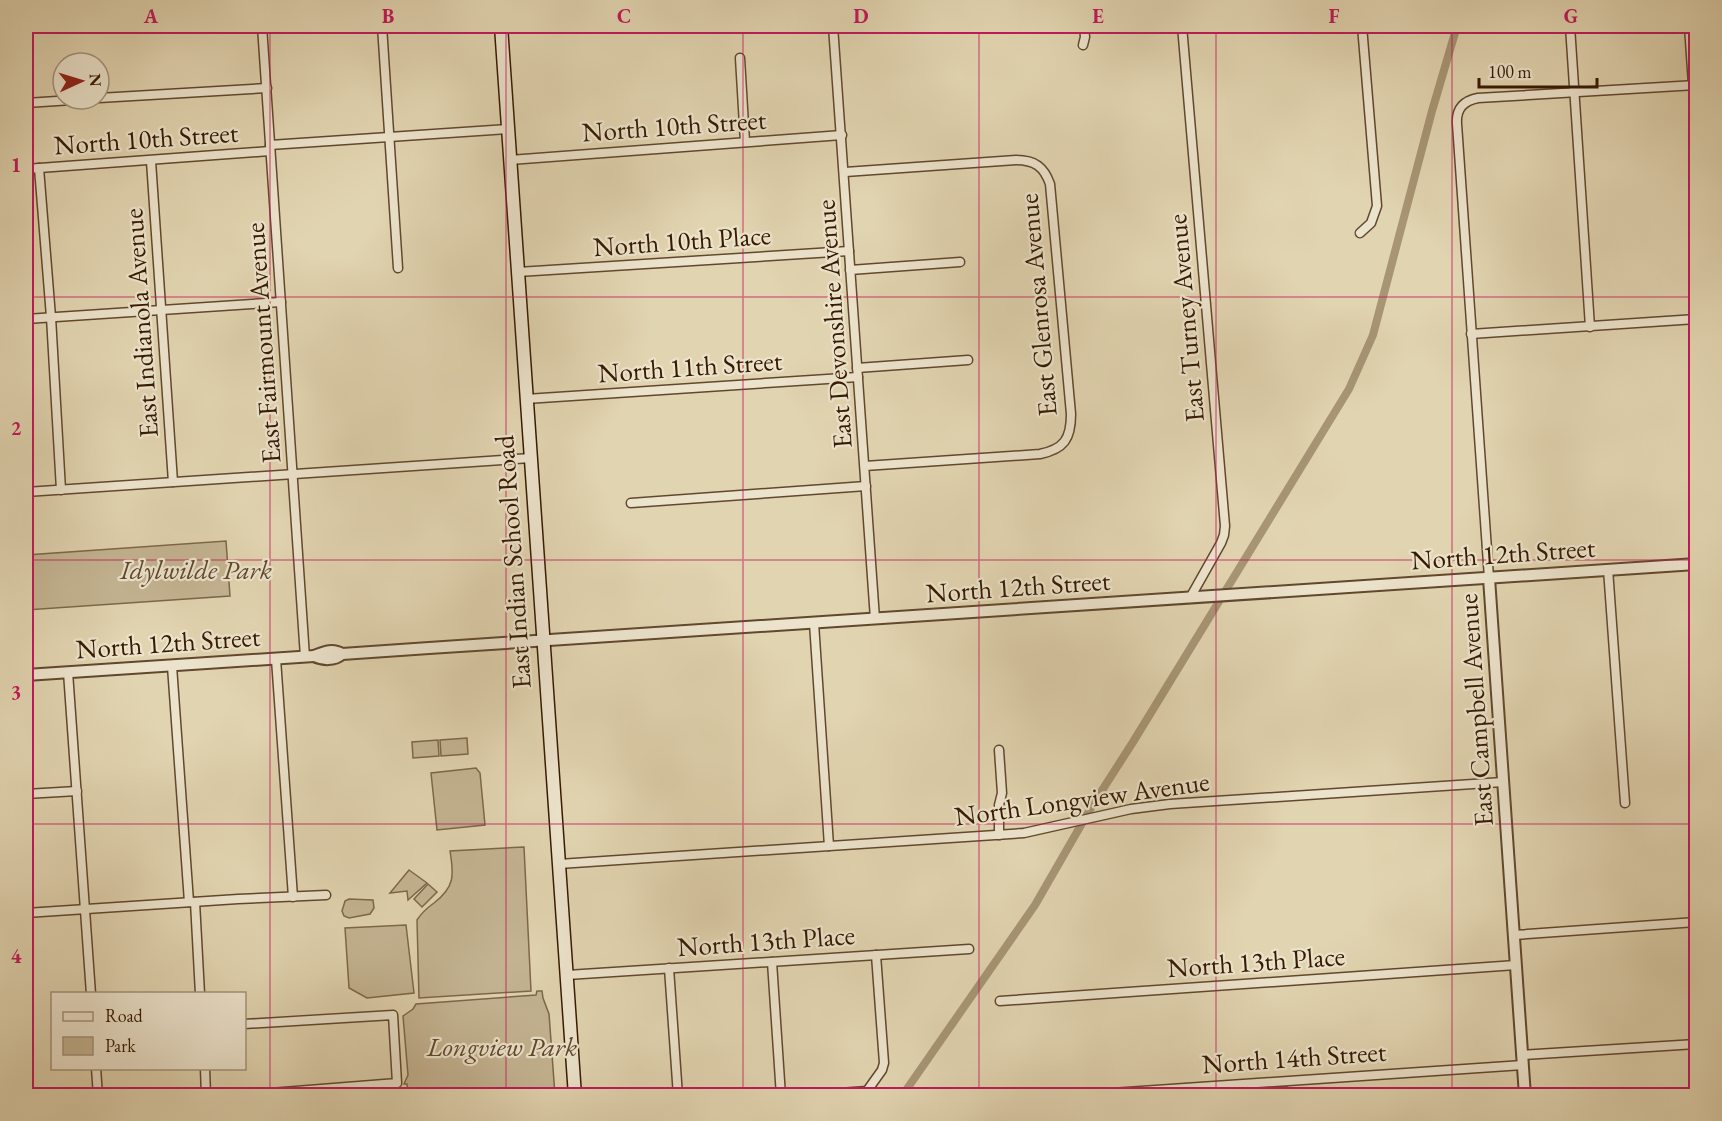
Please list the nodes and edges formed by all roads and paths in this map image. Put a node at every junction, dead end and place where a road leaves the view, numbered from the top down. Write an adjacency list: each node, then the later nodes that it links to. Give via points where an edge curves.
1 (262, 26): 13 (street, East Fairmount Avenue)
2 (382, 26): 21 (street)
3 (501, 26): 18 (main road, East Indian School Road)
4 (833, 26): 20 (street, East Devonshire Avenue)
5 (1083, 26): 10 (street)
6 (1182, 26): 56 (street, East Turney Avenue, via 1225,526 1221,543)
7 (1362, 26): 29 (street, via 1377,206 1371,223)
8 (1570, 26): 14 (street)
9 (1689, 26): 12 (street)
10 (1083, 45)
11 (740, 58): 22 (street)
12 (1695, 85): 14 (street); 19 (street)
13 (267, 88): 15 (street); 23 (street, East Fairmount Avenue)
14 (1575, 93): 40 (street); 41 (street, East Campbell Avenue, via 1473,99 1460,107 1456,116)
15 (111, 97)
16 (51, 101): 17 (street)
17 (26, 103)
18 (508, 129): 21 (street, North 10th Street); 24 (main road, East Indian School Road)
19 (1696, 129)
20 (842, 135): 22 (street, North 10th Street); 28 (street, East Devonshire Avenue)
21 (389, 136): 23 (street, North 10th Street); 32 (street)
22 (745, 142): 24 (street, North 10th Street)
23 (270, 148): 25 (street, North 10th Street); 35 (street, East Fairmount Avenue)
24 (510, 160): 34 (main road, East Indian School Road)
25 (151, 161): 26 (street, North 10th Street); 36 (street, East Indianola Avenue)
26 (39, 168): 27 (street, North 10th Street); 37 (street)
27 (26, 169)
28 (844, 172): 30 (street, East Devonshire Avenue); 46 (street, East Glenrosa Avenue, via 1016,160 1040,165 1050,184 1069,391 1071,425 1059,448 1040,454)
29 (1360, 233)
30 (849, 251): 33 (street, East Devonshire Avenue); 34 (street, North 10th Place)
31 (960, 262): 33 (street)
32 (398, 268)
33 (850, 270): 43 (street, East Devonshire Avenue)
34 (518, 272): 44 (main road, East Indian School Road)
35 (280, 302): 36 (street); 47 (street, East Fairmount Avenue)
36 (161, 310): 37 (street); 48 (street, East Indianola Avenue)
37 (51, 317): 38 (street); 50 (street)
38 (26, 319)
39 (1696, 319): 40 (street)
40 (1590, 327): 41 (street)
41 (1471, 334): 55 (street, East Campbell Avenue)
42 (968, 360): 43 (street, North 11th Street)
43 (857, 372): 44 (street, North 11th Street); 46 (street, East Devonshire Avenue)
44 (526, 399): 45 (main road, East Indian School Road)
45 (531, 458): 47 (street); 59 (main road, East Indian School Road)
46 (865, 466): 49 (street, East Devonshire Avenue)
47 (293, 475): 48 (street); 60 (street, East Fairmount Avenue)
48 (173, 482): 50 (street)
49 (866, 486): 52 (street); 57 (street, East Devonshire Avenue)
50 (61, 489): 51 (street)
51 (26, 492)
52 (632, 503)
53 (1696, 564): 54 (street, North 12th Street)
54 (1608, 569): 55 (street, North 12th Street); 69 (street)
55 (1489, 578): 56 (street, North 12th Street); 66 (street, East Campbell Avenue)
56 (1190, 598): 57 (street, North 12th Street)
57 (875, 619): 58 (street, North 12th Street)
58 (814, 623): 59 (street, North 12th Street); 71 (street)
59 (542, 640): 60 (street, North 12th Street, via 342,654 324,651); 72 (main road, East Indian School Road)
60 (309, 656): 61 (street, North 12th Street)
61 (276, 659): 62 (street, North 12th Street); 74 (street)
62 (172, 666): 63 (street, North 12th Street); 75 (street)
63 (68, 672): 64 (street, North 12th Street); 67 (street)
64 (26, 675)
65 (999, 750): 70 (street)
66 (1503, 782): 70 (street, North Longview Avenue, via 1170,804); 79 (street, East Campbell Avenue)
67 (77, 791): 68 (street); 76 (street)
68 (26, 794)
69 (1625, 803)
70 (999, 835): 71 (street, North Longview Avenue)
71 (830, 846): 72 (street, North Longview Avenue)
72 (559, 864): 85 (main road, East Indian School Road)
73 (326, 895): 74 (street)
74 (293, 897): 75 (street)
75 (192, 902): 76 (street); 87 (street)
76 (85, 909): 77 (street); 86 (street)
77 (26, 913)
78 (1696, 922): 79 (street)
79 (1514, 935): 83 (street, East Campbell Avenue)
80 (969, 950): 81 (street, North 13th Place)
81 (876, 955): 82 (street, North 13th Place); 100 (street, via 882,1070 867,1091)
82 (772, 962): 84 (street, North 13th Place); 99 (street)
83 (1516, 966): 88 (street, North 13th Place); 91 (street, East Campbell Avenue)
84 (669, 969): 85 (street, North 13th Place); 98 (street)
85 (567, 975): 97 (main road, East Indian School Road)
86 (91, 992)
87 (200, 992)
88 (1000, 1001)
89 (246, 1024): 96 (street, via 393,1015 397,1083)
90 (1696, 1044): 91 (street, North 14th Street)
91 (1523, 1060): 101 (street, North 14th Street); 102 (street, East Campbell Avenue)
92 (96, 1070): 94 (street)
93 (205, 1070): 95 (street)
94 (98, 1095)
95 (206, 1095)
96 (232, 1095)
97 (575, 1095)
98 (678, 1095)
99 (781, 1095)
100 (798, 1095)
101 (1068, 1095)
102 (1525, 1095)

